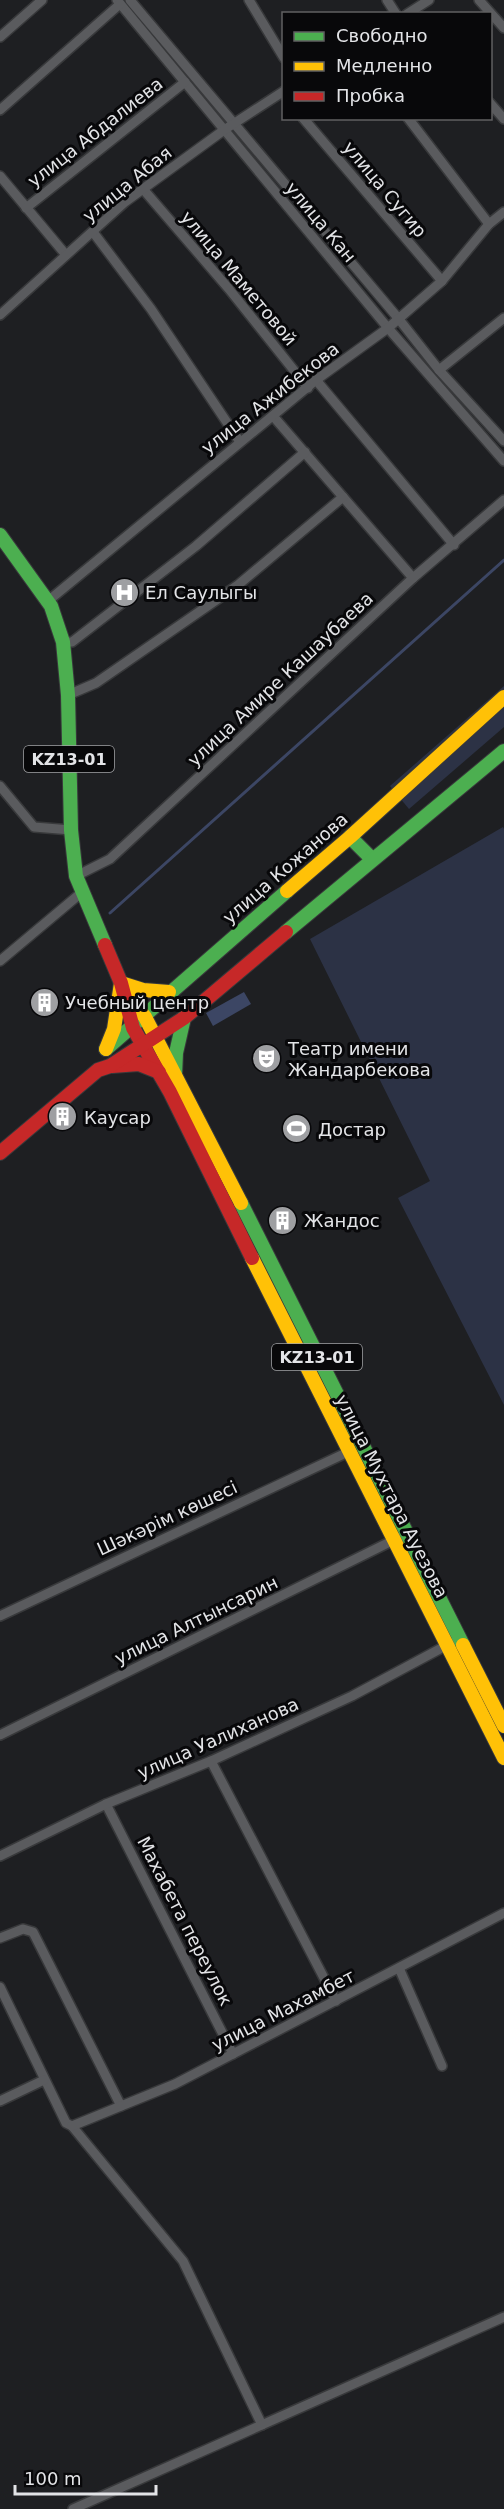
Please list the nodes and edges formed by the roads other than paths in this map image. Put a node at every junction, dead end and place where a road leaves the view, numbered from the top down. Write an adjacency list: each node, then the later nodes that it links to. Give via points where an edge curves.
1 (42, 0): 11 (street)
2 (130, 0): 20 (street, улица Кан)
3 (249, 0): 12 (street)
4 (429, 0): 7 (street)
5 (480, 0): 8 (street)
6 (119, 2): 13 (street, улица Кан); 16 (street)
7 (414, 12)
8 (490, 12)
9 (492, 14): 10 (street)
10 (504, 28)
11 (0, 37)
12 (282, 55)
13 (185, 82): 21 (street, улица Кан); 24 (street, улица Абдалиева)
14 (282, 94): 20 (street, улица Абая)
15 (492, 105): 17 (street)
16 (0, 110)
17 (504, 119)
18 (305, 120): 29 (street, улица Сугир)
19 (410, 120): 26 (street)
20 (234, 124): 21 (street, улица Абая); 31 (street, улица Кан)
21 (224, 130): 23 (street, улица Абая); 33 (street, улица Кан)
22 (0, 176): 24 (street)
23 (143, 189): 27 (street, улица Абая); 36 (street, улица Маметовой, via 230,289)
24 (26, 208): 28 (street)
25 (504, 212): 26 (street, улица Ажибекова)
26 (489, 224): 29 (street, улица Ажибекова)
27 (93, 232): 28 (street, улица Абая); 39 (street, via 151,309)
28 (66, 255): 30 (street, улица Абая)
29 (442, 281): 31 (street, улица Ажибекова)
30 (0, 315)
31 (398, 318): 33 (street, улица Ажибекова); 34 (street, улица Кан)
32 (504, 318): 34 (street)
33 (388, 328): 35 (street, улица Ажибекова); 41 (street, улица Кан)
34 (439, 370): 38 (street, улица Кан)
35 (316, 380): 36 (street, улица Ажибекова); 45 (street)
36 (308, 388): 37 (street, улица Ажибекова)
37 (273, 416): 39 (street, улица Ажибекова); 40 (street)
38 (504, 441)
39 (240, 442): 47 (street, улица Ажибекова)
40 (305, 452): 42 (street); 48 (street, via 196,546 72,642)
41 (504, 461)
42 (344, 497): 46 (street); 49 (street, via 238,585 96,683)
43 (504, 500): 45 (street, улица Амире Кашаубаева)
44 (3, 544): 47 (main road, улица Мухтара Ауезова / KZ13-01)
45 (454, 545): 46 (street, улица Амире Кашаубаева)
46 (414, 578): 56 (street, улица Амире Кашаубаева, via 110,859)
47 (48, 601): 48 (main road, улица Мухтара Ауезова / KZ13-01)
48 (63, 642): 49 (main road, улица Мухтара Ауезова / KZ13-01)
49 (68, 695): 53 (main road, улица Мухтара Ауезова / KZ13-01)
50 (504, 697): 54 (main road, улица Кожанова)
51 (504, 751): 55 (main road)
52 (0, 786): 53 (street, via 34,827)
53 (71, 830): 56 (main road, улица Мухтара Ауезова / KZ13-01)
54 (350, 837): 55 (main road); 60 (main road, улица Кожанова)
55 (372, 860): 62 (main road)
56 (76, 876): 57 (main road, улица Мухтара Ауезова / KZ13-01)
57 (81, 893): 58 (street); 59 (main road, улица Мухтара Ауезова / KZ13-01)
58 (0, 961)
59 (122, 988): 60 (main road); 61 (main road, улица Мухтара Ауезова / KZ13-01); 63 (main road, улица Мухтара Ауезова / KZ13-01); 66 (main road)
60 (169, 992): 61 (main road, улица Кожанова)
61 (146, 1017): 63 (main road, улица Кожанова); 64 (main road, улица Мухтара Ауезова / KZ13-01)
62 (184, 1018): 64 (main road); 69 (main road)
63 (133, 1028): 65 (main road, улица Мухтара Ауезова / KZ13-01); 66 (main road, улица Кожанова)
64 (154, 1036): 65 (main road); 69 (main road, улица Мухтара Ауезова / KZ13-01)
65 (141, 1045): 67 (main road); 68 (main road, улица Мухтара Ауезова / KZ13-01)
66 (106, 1049): 67 (main road)
67 (104, 1068): 68 (main road, via 140,1064); 70 (main road)
68 (159, 1072): 71 (main road, улица Мухтара Ауезова / KZ13-01)
69 (175, 1076): 72 (main road, улица Мухтара Ауезова / KZ13-01)
70 (0, 1153)
71 (348, 1452): 72 (main road, улица Мухтара Ауезова / KZ13-01); 73 (street, Шәкәрім көшесі)
72 (400, 1537): 74 (main road, улица Мухтара Ауезова / KZ13-01); 75 (main road, улица Мухтара Ауезова / KZ13-01); 77 (street, улица Алтынсарин)
73 (0, 1616)
74 (461, 1638): 75 (street, улица Уалиханова); 76 (main road, улица Мухтара Ауезова / KZ13-01)
75 (447, 1645): 78 (main road, улица Мухтара Ауезова / KZ13-01); 79 (street, улица Уалиханова, via 352,1696)
76 (504, 1726)
77 (0, 1735)
78 (504, 1758)
79 (211, 1761): 80 (street, улица Уалиханова); 86 (street)
80 (106, 1804): 81 (street, улица Уалиханова); 87 (street, Махабета переулок)
81 (0, 1856)
82 (504, 1913): 84 (street, улица Махамбет)
83 (0, 1938): 91 (street, via 23,1929 33,1932)
84 (399, 1968): 86 (street, улица Махамбет); 88 (street)
85 (0, 1987): 89 (street)
86 (336, 2001): 87 (street, улица Махамбет)
87 (233, 2054): 91 (street, улица Махамбет)
88 (442, 2066)
89 (44, 2080): 90 (street); 92 (street, via 66,2123)
90 (0, 2101)
91 (121, 2106): 92 (street, улица Махамбет)
92 (72, 2126): 94 (street, via 183,2261)
93 (504, 2317): 94 (street)
94 (262, 2425): 95 (street)
95 (72, 2509)

